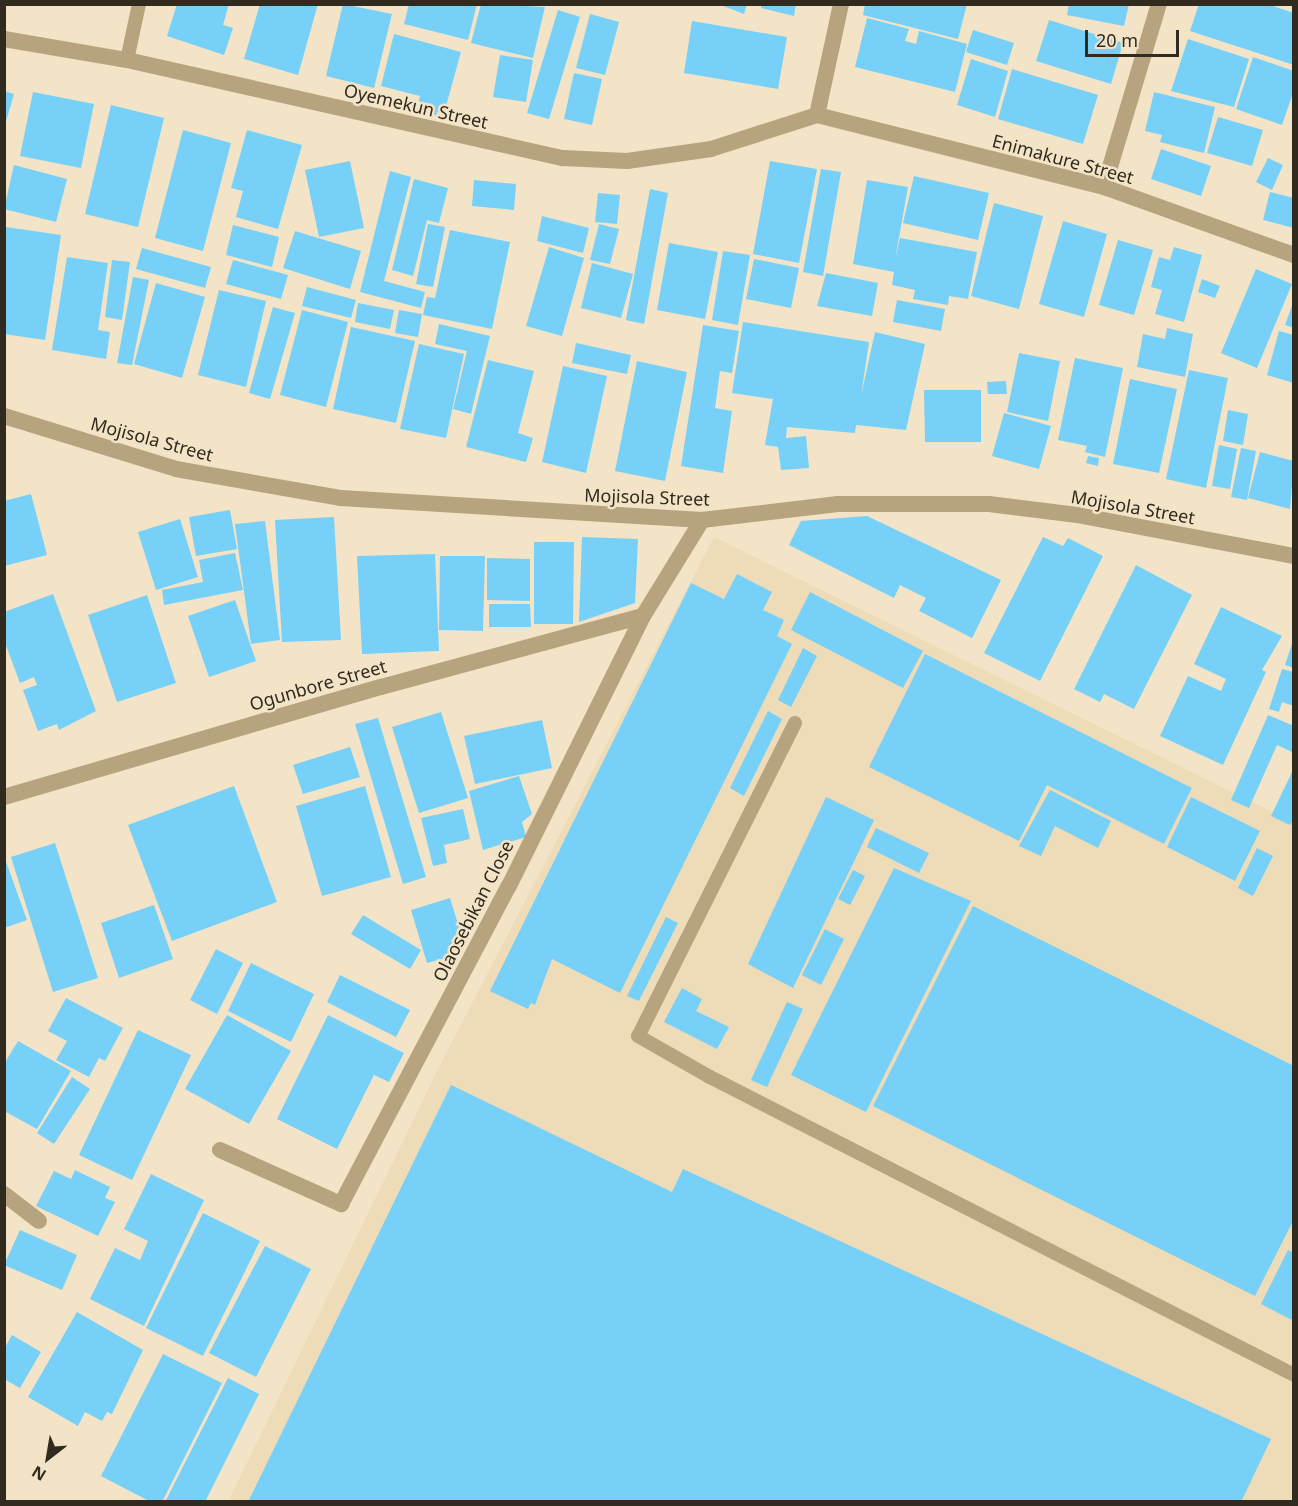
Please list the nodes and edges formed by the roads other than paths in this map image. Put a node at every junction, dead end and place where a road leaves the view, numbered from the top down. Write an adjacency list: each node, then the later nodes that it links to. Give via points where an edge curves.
1 (139, 4): 5 (lane)
2 (841, 4): 6 (street)
3 (1159, 4): 7 (street)
4 (4, 39): 5 (street, Oyemekun Street)
5 (127, 60): 6 (street, Oyemekun Street, via 562,158 627,161 711,149)
6 (818, 115): 7 (street, Enimakure Street)
7 (1104, 187): 8 (street, Enimakure Street)
8 (1293, 255)
9 (4, 416): 10 (street, Mojisola Street, via 176,469 341,498)
10 (702, 520): 11 (street, Mojisola Street, via 838,504 989,504 1077,515); 12 (street, Olaosebikan Close)
11 (1293, 556)
12 (643, 616): 14 (street, Ogunbore Street, via 381,687); 15 (street, Olaosebikan Close, via 509,886 341,1204)
13 (795, 723): 18 (lane, via 638,1036 710,1077)
14 (4, 797)
15 (220, 1150)
16 (4, 1194): 17 (street)
17 (39, 1221)
18 (1293, 1375)

